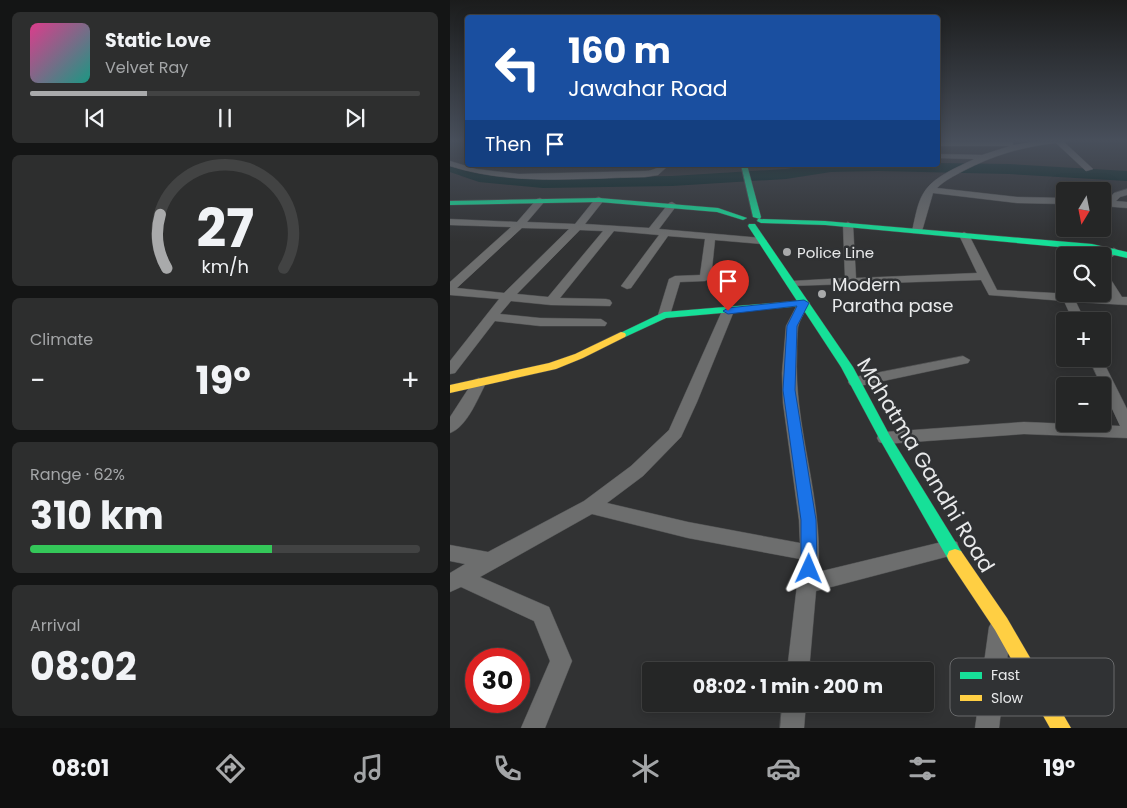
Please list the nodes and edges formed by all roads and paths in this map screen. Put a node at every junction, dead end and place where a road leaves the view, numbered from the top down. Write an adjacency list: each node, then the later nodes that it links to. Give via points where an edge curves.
1 (497, 174): 2 (street, via 519,177)
2 (645, 174)
3 (738, 174): 7 (main road, Mahatma Gandhi Road)
4 (744, 174): 7 (main road, Mahatma Gandhi Road)
5 (951, 174): 8 (street)
6 (1127, 192): 9 (street)
7 (745, 193): 17 (main road, Mahatma Gandhi Road)
8 (927, 194): 12 (street); 24 (street)
9 (1111, 199)
10 (599, 200): 11 (main road); 15 (main road); 21 (street)
11 (540, 201): 13 (main road); 19 (street)
12 (1056, 201)
13 (450, 203)
14 (1111, 203): 16 (street)
15 (672, 205): 17 (main road, via 718,210); 23 (street)
16 (1127, 205)
17 (752, 220): 20 (main road); 28 (main road, Mahatma Gandhi Road)
18 (453, 224): 19 (street)
19 (519, 225): 21 (street); 37 (street)
20 (848, 225): 24 (main road); 33 (street)
21 (577, 227): 22 (street); 38 (street)
22 (611, 228): 23 (street); 40 (street)
23 (652, 231): 25 (street)
24 (917, 231): 26 (main road)
25 (666, 232): 27 (street); 35 (street)
26 (964, 235): 29 (main road); 32 (street)
27 (710, 237): 28 (street); 45 (street, via 705,278 676,279)
28 (762, 241): 34 (main road, Mahatma Gandhi Road)
29 (1114, 251): 30 (street); 31 (main road)
30 (1111, 253)
31 (1127, 256)
32 (985, 276): 33 (street); 39 (street, via 994,293)
33 (851, 282): 34 (street)
34 (792, 284): 43 (main road, Mahatma Gandhi Road)
35 (626, 286)
36 (1111, 286): 41 (street)
37 (450, 290): 38 (street)
38 (508, 296): 40 (street); 46 (street)
39 (1056, 297)
40 (550, 300): 42 (street)
41 (1123, 301)
42 (606, 303)
43 (804, 303): 44 (main road); 51 (main road, Mahatma Gandhi Road); 61 (street, via 792,326 789,390)
44 (728, 311): 45 (main road); 58 (street, via 675,433 637,471)
45 (664, 315): 52 (main road, via 564,362)
46 (492, 317): 47 (street); 50 (street)
47 (601, 323)
48 (963, 360): 51 (street)
49 (1100, 367): 54 (street)
50 (450, 370)
51 (855, 382): 57 (main road, Mahatma Gandhi Road)
52 (480, 383): 53 (main road); 55 (street)
53 (450, 389)
54 (1127, 425)
55 (450, 427)
56 (1127, 432): 57 (street, via 1024,428)
57 (885, 438): 59 (main road, Mahatma Gandhi Road)
58 (590, 506): 61 (street, via 688,530); 62 (street)
59 (950, 548): 64 (street); 65 (main road, Mahatma Gandhi Road)
60 (450, 553): 62 (street)
61 (810, 553): 64 (street)
62 (490, 561): 63 (street)
63 (455, 580): 71 (street, via 542,614 561,661)
64 (808, 584): 68 (street)
65 (1000, 624): 66 (street); 67 (main road, Mahatma Gandhi Road)
66 (996, 658)
67 (1020, 658)
68 (799, 662)
69 (793, 712): 72 (street)
70 (1054, 716): 73 (main road, Mahatma Gandhi Road)
71 (533, 728)
72 (792, 728)
73 (1061, 728)

